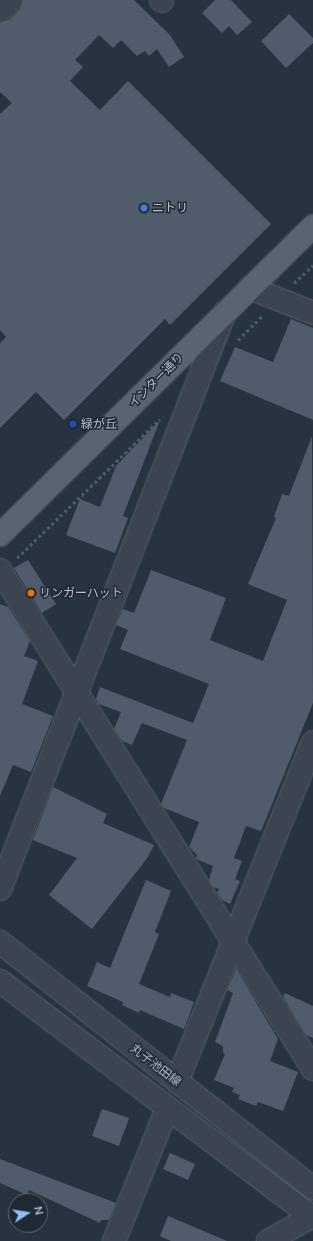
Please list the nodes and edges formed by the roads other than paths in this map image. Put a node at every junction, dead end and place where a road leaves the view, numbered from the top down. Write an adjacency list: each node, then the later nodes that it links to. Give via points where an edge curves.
1 (11, 0): 2 (street)
2 (0, 11)
3 (313, 226): 4 (main road, インター通り)
4 (250, 288): 5 (main road, インター通り); 6 (street)
5 (225, 312): 7 (main road, インター通り); 9 (street)
6 (313, 313)
7 (0, 535)
8 (1, 572): 9 (street)
9 (76, 693): 11 (street); 13 (street)
10 (313, 742): 13 (street)
11 (0, 889)
12 (0, 942): 16 (street, 丸子池田線)
13 (234, 946): 15 (street); 16 (street)
14 (0, 981): 17 (street)
15 (313, 1069)
16 (178, 1082): 18 (street, 丸子池田線)
17 (167, 1109): 19 (street); 20 (street)
18 (313, 1188)
19 (312, 1218): 21 (street)
20 (114, 1241)
21 (268, 1241)

